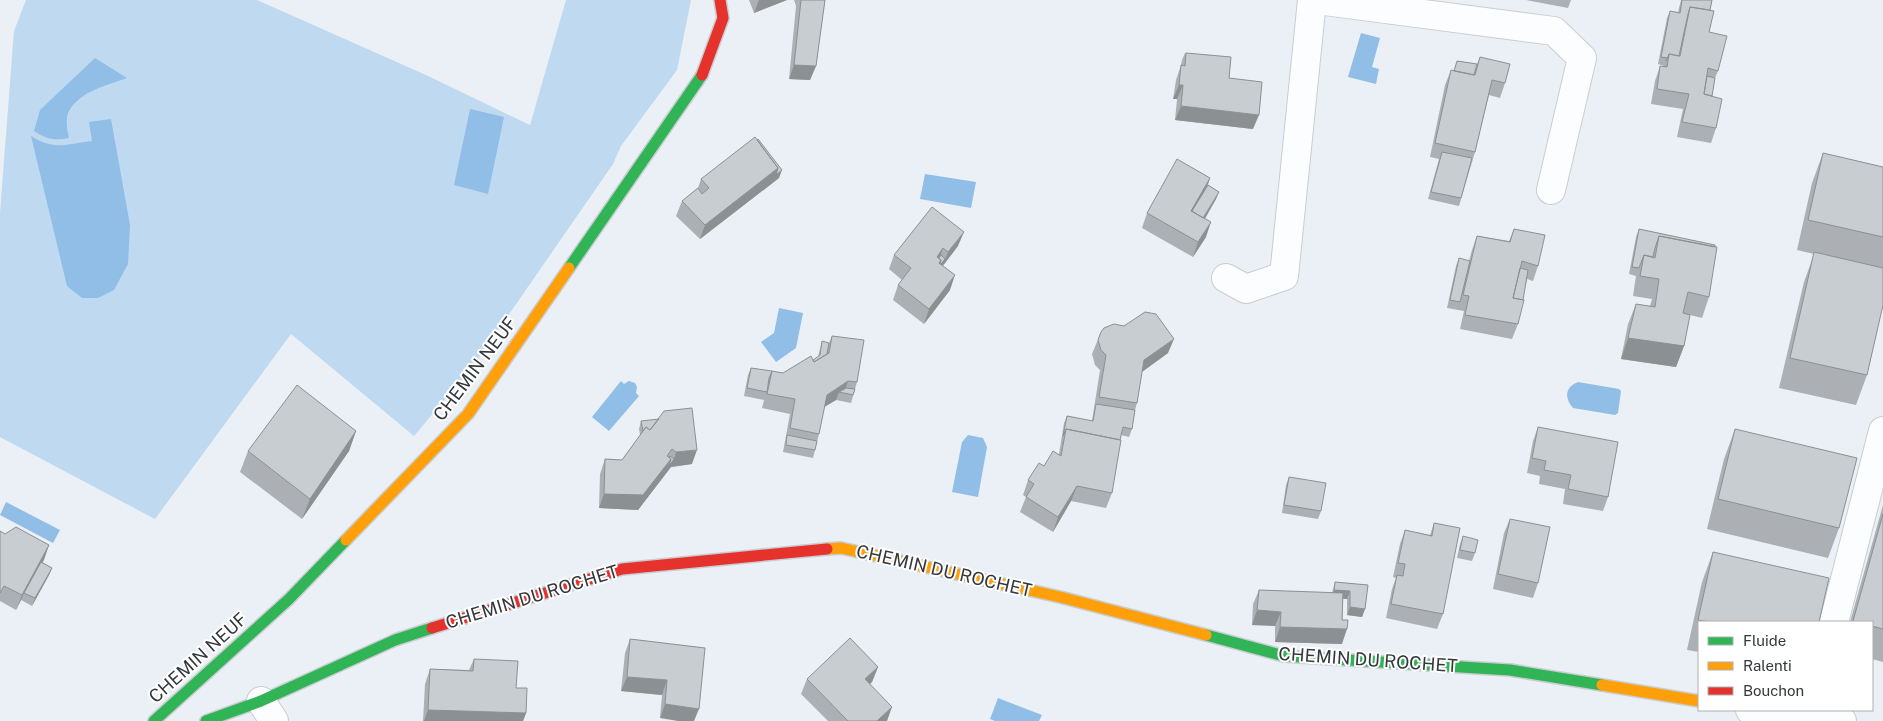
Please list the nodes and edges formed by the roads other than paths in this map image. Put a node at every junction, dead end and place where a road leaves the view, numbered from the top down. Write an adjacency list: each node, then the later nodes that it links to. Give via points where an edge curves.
1 (720, 0): 12 (street, CHEMIN NEUF, via 723,18 702,76 468,414 289,599)
2 (1312, 0): 5 (street, via 1284,276 1246,289)
3 (1317, 0): 4 (street, via 1554,31 1582,58)
4 (1551, 190)
5 (1226, 278)
6 (1883, 432): 7 (street)
7 (1834, 621)
8 (1698, 701): 9 (street, CHEMIN DU ROCHET, via 1510,670 1284,656 1060,597 841,548 622,569 394,640)
9 (268, 711): 13 (street, CHEMIN DU ROCHET)
10 (1756, 711): 11 (street, via 1784,716)
11 (1829, 715)
12 (154, 721)
13 (206, 721)

